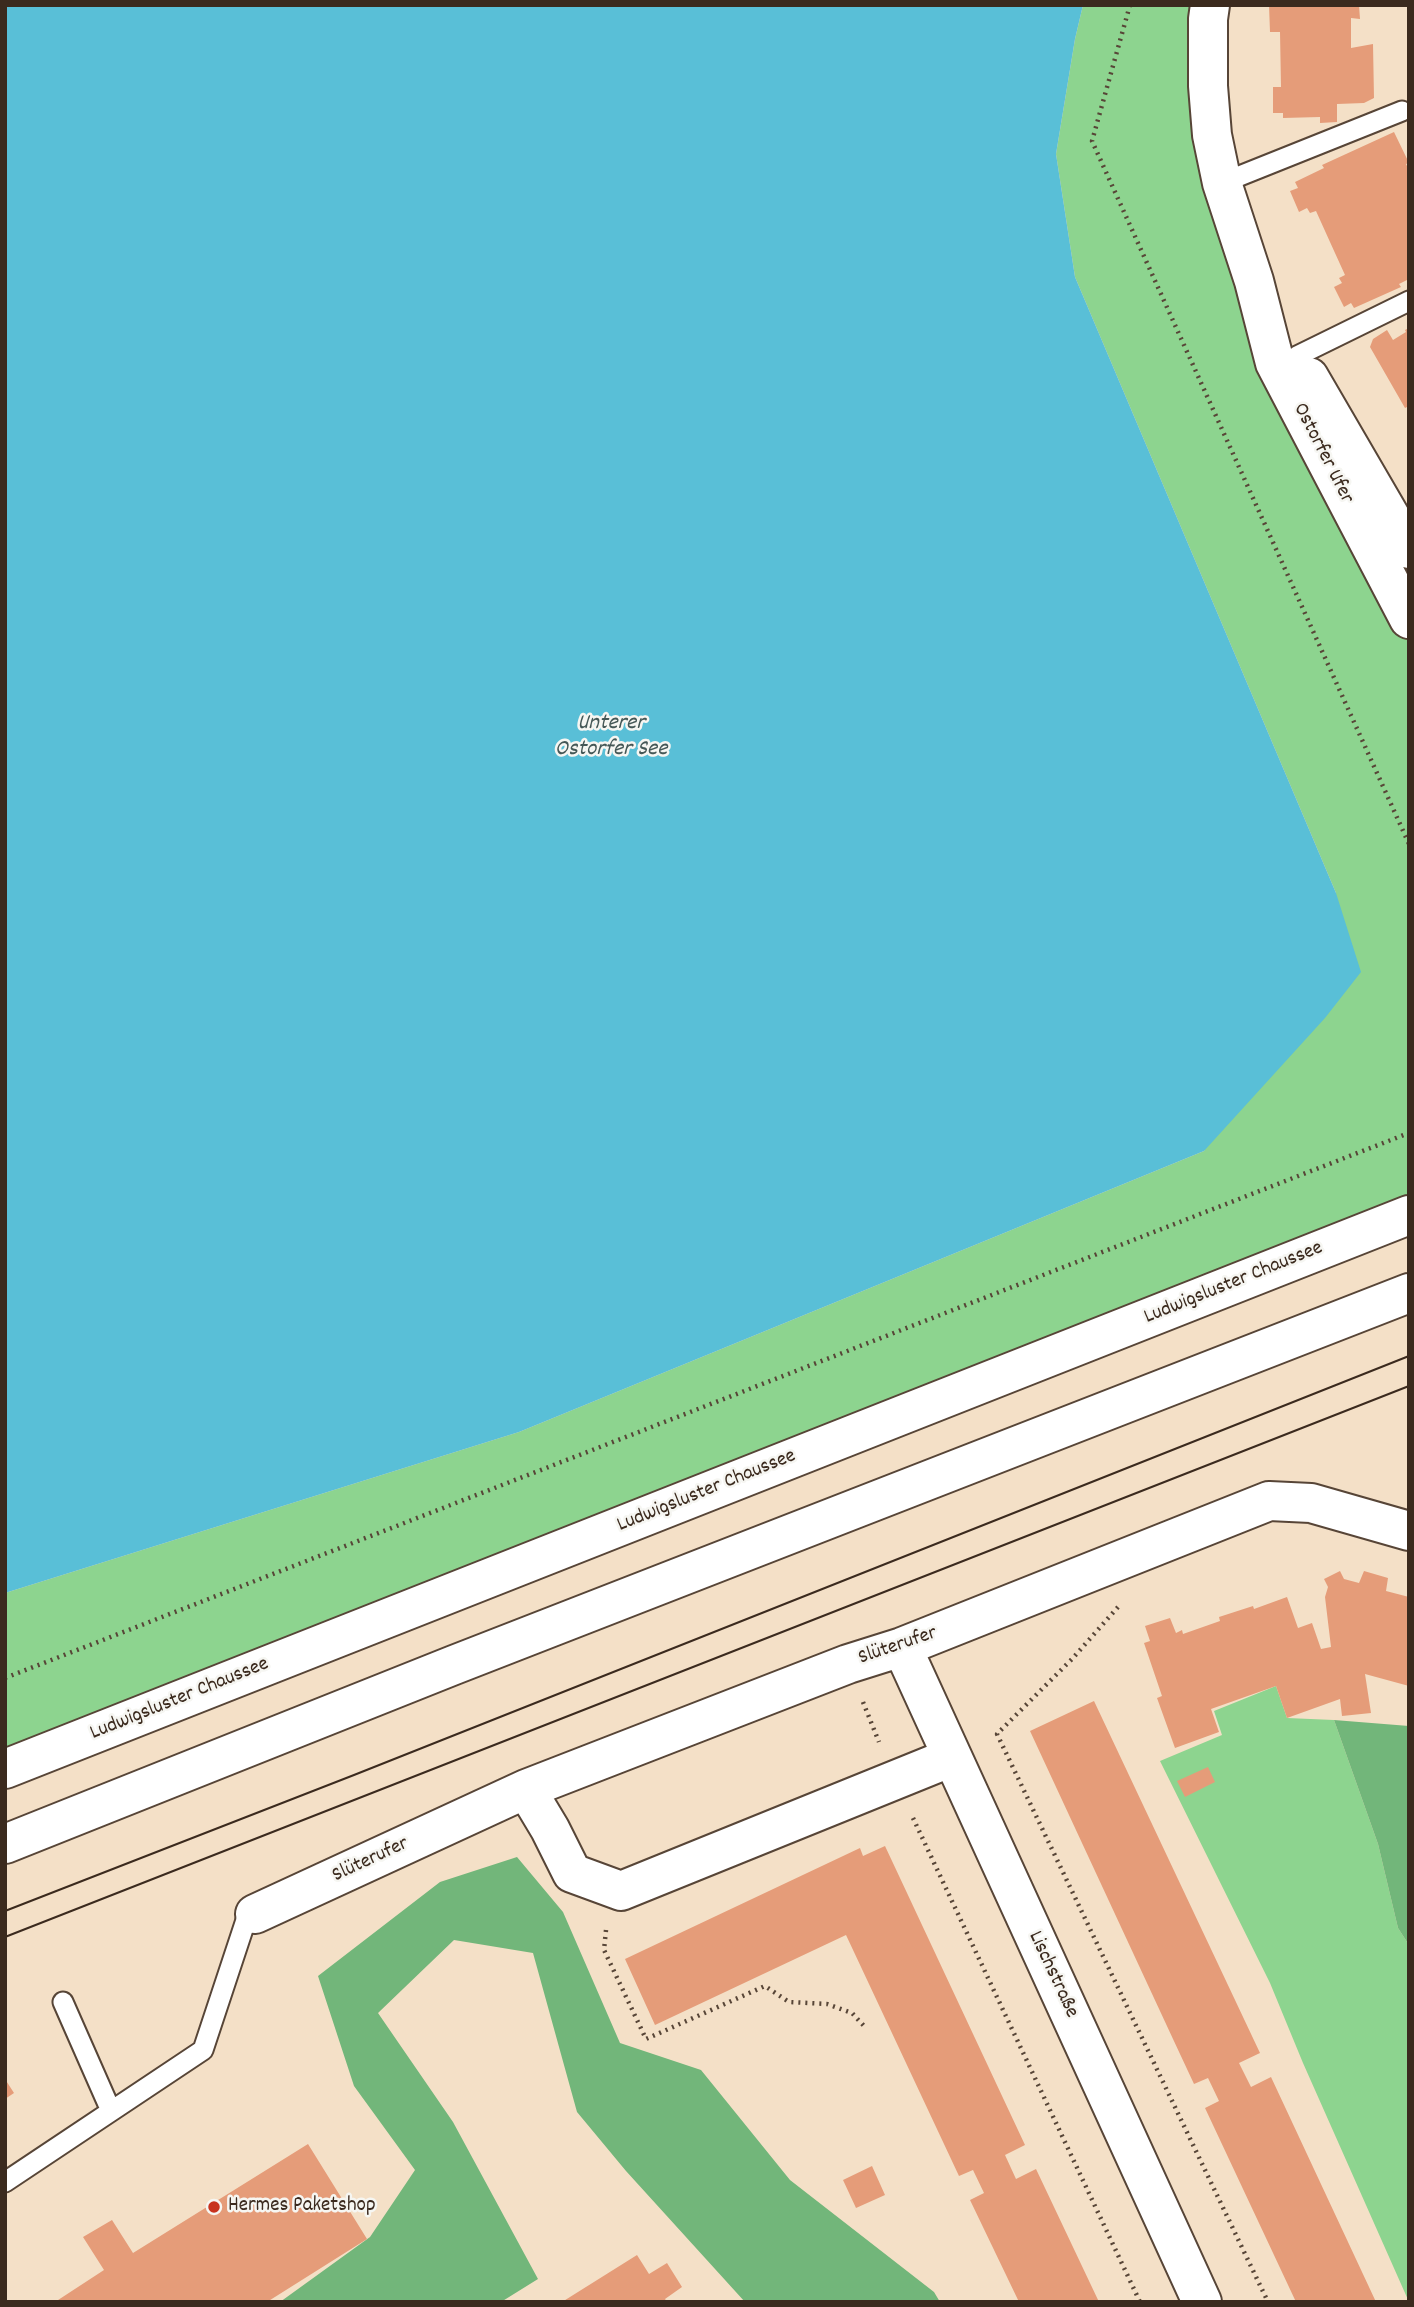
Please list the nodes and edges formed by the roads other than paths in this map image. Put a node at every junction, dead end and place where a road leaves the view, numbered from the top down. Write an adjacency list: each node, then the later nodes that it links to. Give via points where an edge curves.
1 (1210, 5): 3 (street, Ostorfer Ufer, via 1208,86)
2 (1402, 111): 3 (lane)
3 (1222, 183): 4 (street, Ostorfer Ufer)
4 (1254, 281): 6 (street, Ostorfer Ufer); 8 (street, Ostorfer Ufer, via 1275,363)
5 (1409, 301): 6 (lane)
6 (1297, 356): 7 (street, Ostorfer Ufer)
7 (1409, 549)
8 (1409, 619)
9 (1409, 1215): 14 (street, Ludwigsluster Chaussee)
10 (1409, 1293): 16 (street)
11 (1409, 1531): 12 (street, Slüterufer, via 1311,1503 1269,1502)
12 (902, 1647): 13 (street, Lischstraße); 15 (street, Slüterufer)
13 (952, 1757): 15 (street, via 621,1891 572,1873); 21 (street, Lischstraße)
14 (5, 1769)
15 (526, 1789): 17 (street, Slüterufer)
16 (5, 1844)
17 (255, 1914): 19 (lane, via 246,1920 203,2050)
18 (63, 2002): 19 (lane)
19 (111, 2111): 20 (lane)
20 (5, 2182)
21 (1202, 2302)

